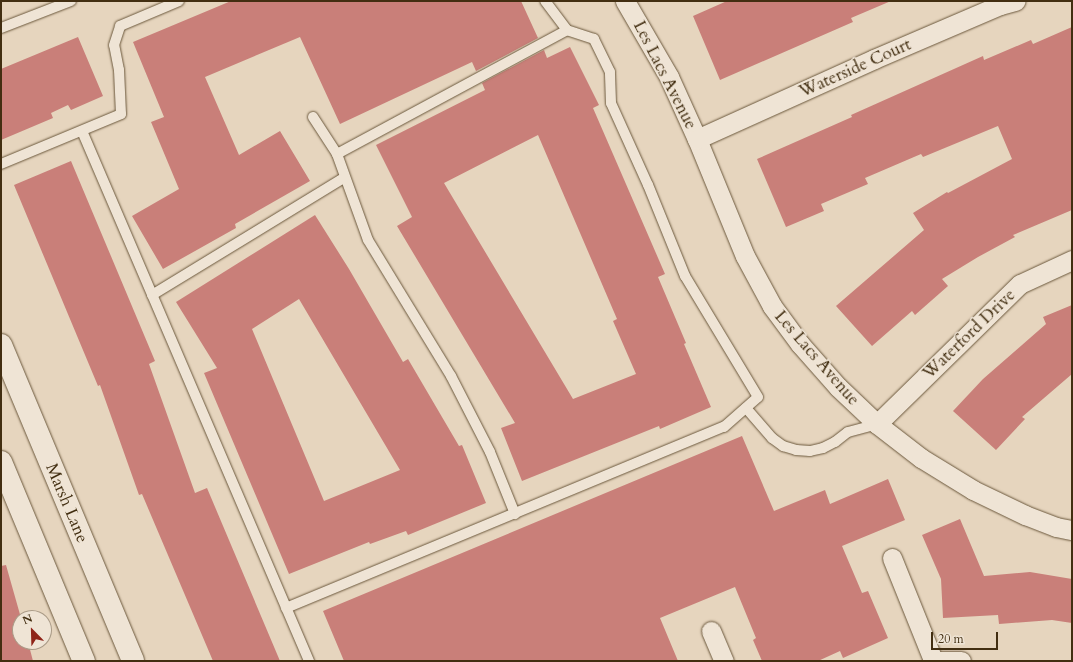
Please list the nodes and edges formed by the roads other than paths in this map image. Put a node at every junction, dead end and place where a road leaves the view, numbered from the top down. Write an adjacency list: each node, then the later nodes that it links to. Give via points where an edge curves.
1 (71, 1): 6 (lane)
2 (179, 1): 9 (lane, via 120,26 114,45 119,70 121,114)
3 (545, 1): 7 (lane)
4 (625, 1): 10 (street, Les Lacs Avenue, via 670,77)
5 (1015, 1): 10 (street, Waterside Court, via 1000,5 874,59)
6 (1, 28)
7 (567, 30): 11 (lane); 17 (lane, via 594,39 610,72 611,103 685,276 758,397)
8 (313, 117): 11 (lane)
9 (82, 131): 12 (lane); 15 (lane)
10 (697, 139): 18 (street, Les Lacs Avenue, via 745,256 772,306 800,344 838,387)
11 (337, 154): 13 (lane)
12 (1, 164)
13 (344, 178): 15 (lane); 20 (lane, via 368,240 451,376 490,452)
14 (1072, 260): 18 (street, Waterford Drive, via 1020,284)
15 (152, 295): 23 (lane)
16 (1, 345): 26 (main road, Marsh Lane)
17 (746, 408): 18 (lane, via 772,438 783,446 796,450 810,451 823,448 848,432); 20 (lane, via 724,427)
18 (877, 424): 21 (street, Les Lacs Avenue, via 921,458 973,490 1025,515 1056,527)
19 (1, 462): 25 (main road)
20 (515, 514): 23 (lane)
21 (1072, 530)
22 (892, 558): 29 (street)
23 (286, 608): 27 (lane)
24 (711, 631): 28 (street)
25 (84, 661)
26 (133, 661)
27 (309, 661)
28 (724, 661)
29 (932, 661): 30 (street)
30 (961, 661)

